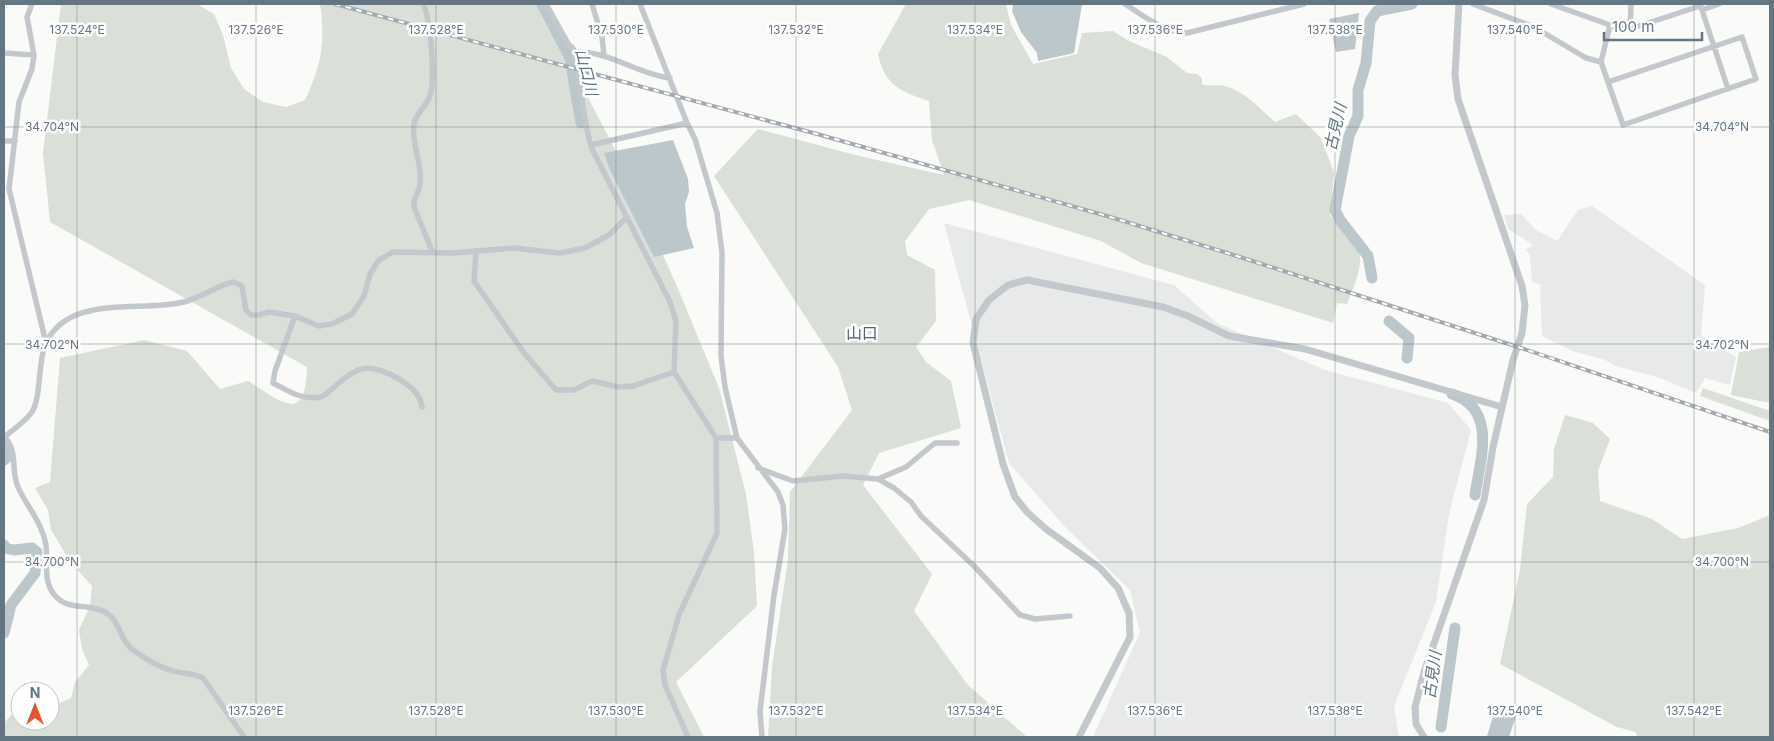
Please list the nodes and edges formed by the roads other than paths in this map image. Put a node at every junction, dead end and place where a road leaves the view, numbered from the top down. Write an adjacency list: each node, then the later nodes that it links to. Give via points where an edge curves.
1 (32, 4): 19 (street, via 27,17)
2 (423, 4): 31 (street, via 429,20 431,80 429,98 414,124 420,186 414,207)
3 (546, 4): 16 (street)
4 (592, 4): 20 (street)
5 (640, 4): 22 (street)
6 (1125, 4): 7 (street, via 1161,26 1187,33)
7 (1304, 4)
8 (1460, 4): 36 (street, via 1455,75 1458,98 1524,294 1522,333)
9 (1473, 4): 21 (street, via 1534,27 1586,58)
10 (1551, 4): 14 (street)
11 (1631, 4): 15 (street)
12 (1719, 4): 13 (street)
13 (1700, 7): 15 (street); 17 (street)
14 (1610, 25): 15 (street); 21 (street)
15 (1630, 29)
16 (572, 46): 20 (street, via 576,52); 28 (street)
17 (1714, 46): 23 (street); 24 (street); 24 (street, via 1742,37 1756,79)
18 (4, 53): 19 (street)
19 (34, 55): 27 (street, via 19,102)
20 (604, 56): 22 (street, via 649,74)
21 (1600, 62): 23 (street)
22 (670, 78): 25 (street)
23 (1608, 82): 24 (street, via 1623,125)
24 (1728, 89)
25 (687, 123): 28 (street); 39 (street, via 695,139 717,213 722,253 721,356)
26 (4, 141): 27 (street)
27 (15, 141): 33 (street, via 9,188)
28 (591, 145): 29 (street)
29 (627, 217): 30 (street, via 609,235 585,248 560,253 514,248); 34 (street, via 664,287 676,321)
30 (476, 251): 31 (street); 34 (street, via 474,281 524,353 556,390 574,390 592,381 619,387 633,386)
31 (433, 253): 32 (street, via 393,252 380,260 352,314 332,324 319,326)
32 (295, 316): 33 (street, via 269,312 251,315 246,310 242,286 233,282 184,302 83,312 63,321); 35 (street, via 274,371 273,383 309,398 322,397 349,373 362,367 374,367 410,386 421,398)
33 (46, 343): 37 (street, via 34,411)
34 (674, 372): 38 (street)
35 (422, 407)
36 (1502, 407): 47 (street, via 1305,349 1229,336 1163,308 1027,280 1008,285 989,300 976,319 973,344 1003,464 1015,497 1046,529 1100,568 1118,588 1129,613 1130,637); 48 (street, via 1484,500 1424,672 1416,724)
37 (4, 438): 44 (street, via 12,446 18,487 43,532 52,592 68,605 103,611 114,618 131,649 153,662 203,678)
38 (716, 438): 39 (street); 45 (street, via 717,533 679,615 663,670 664,685)
39 (737, 438): 41 (street)
40 (957, 443): 42 (street, via 935,442 906,467)
41 (758, 468): 42 (street, via 793,481 843,476); 46 (street, via 778,492 785,529 761,702)
42 (878, 479): 43 (street, via 910,502 1020,615 1035,619)
43 (1070, 616)
44 (244, 737)
45 (688, 737)
46 (762, 737)
47 (1079, 737)
48 (1424, 737)

